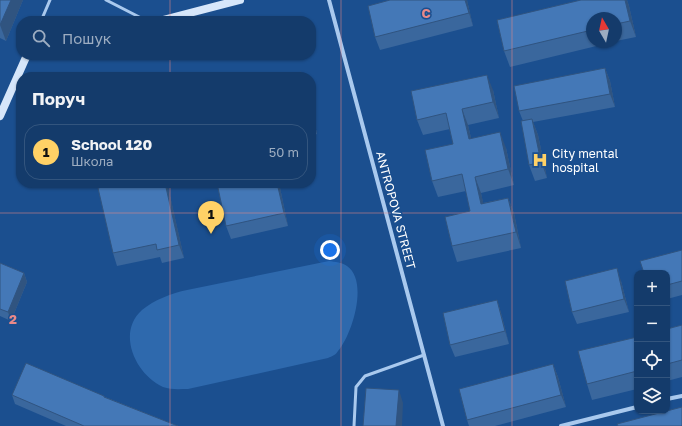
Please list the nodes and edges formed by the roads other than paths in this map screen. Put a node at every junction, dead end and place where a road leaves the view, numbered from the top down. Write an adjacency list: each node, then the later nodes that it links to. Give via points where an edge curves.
1 (50, 0): 5 (lane)
2 (106, 0): 6 (lane)
3 (240, 0): 7 (street)
4 (329, 0): 12 (street, ANTROPOVA STREET)
5 (43, 16)
6 (137, 16)
7 (178, 16)
8 (25, 60): 9 (street)
9 (19, 72)
10 (16, 80): 11 (street)
11 (0, 116)
12 (424, 355): 16 (lane, via 364,376 356,387); 17 (street, ANTROPOVA STREET)
13 (682, 396): 14 (street)
14 (670, 398)
15 (634, 408): 18 (street)
16 (354, 426)
17 (443, 426)
18 (561, 426)

